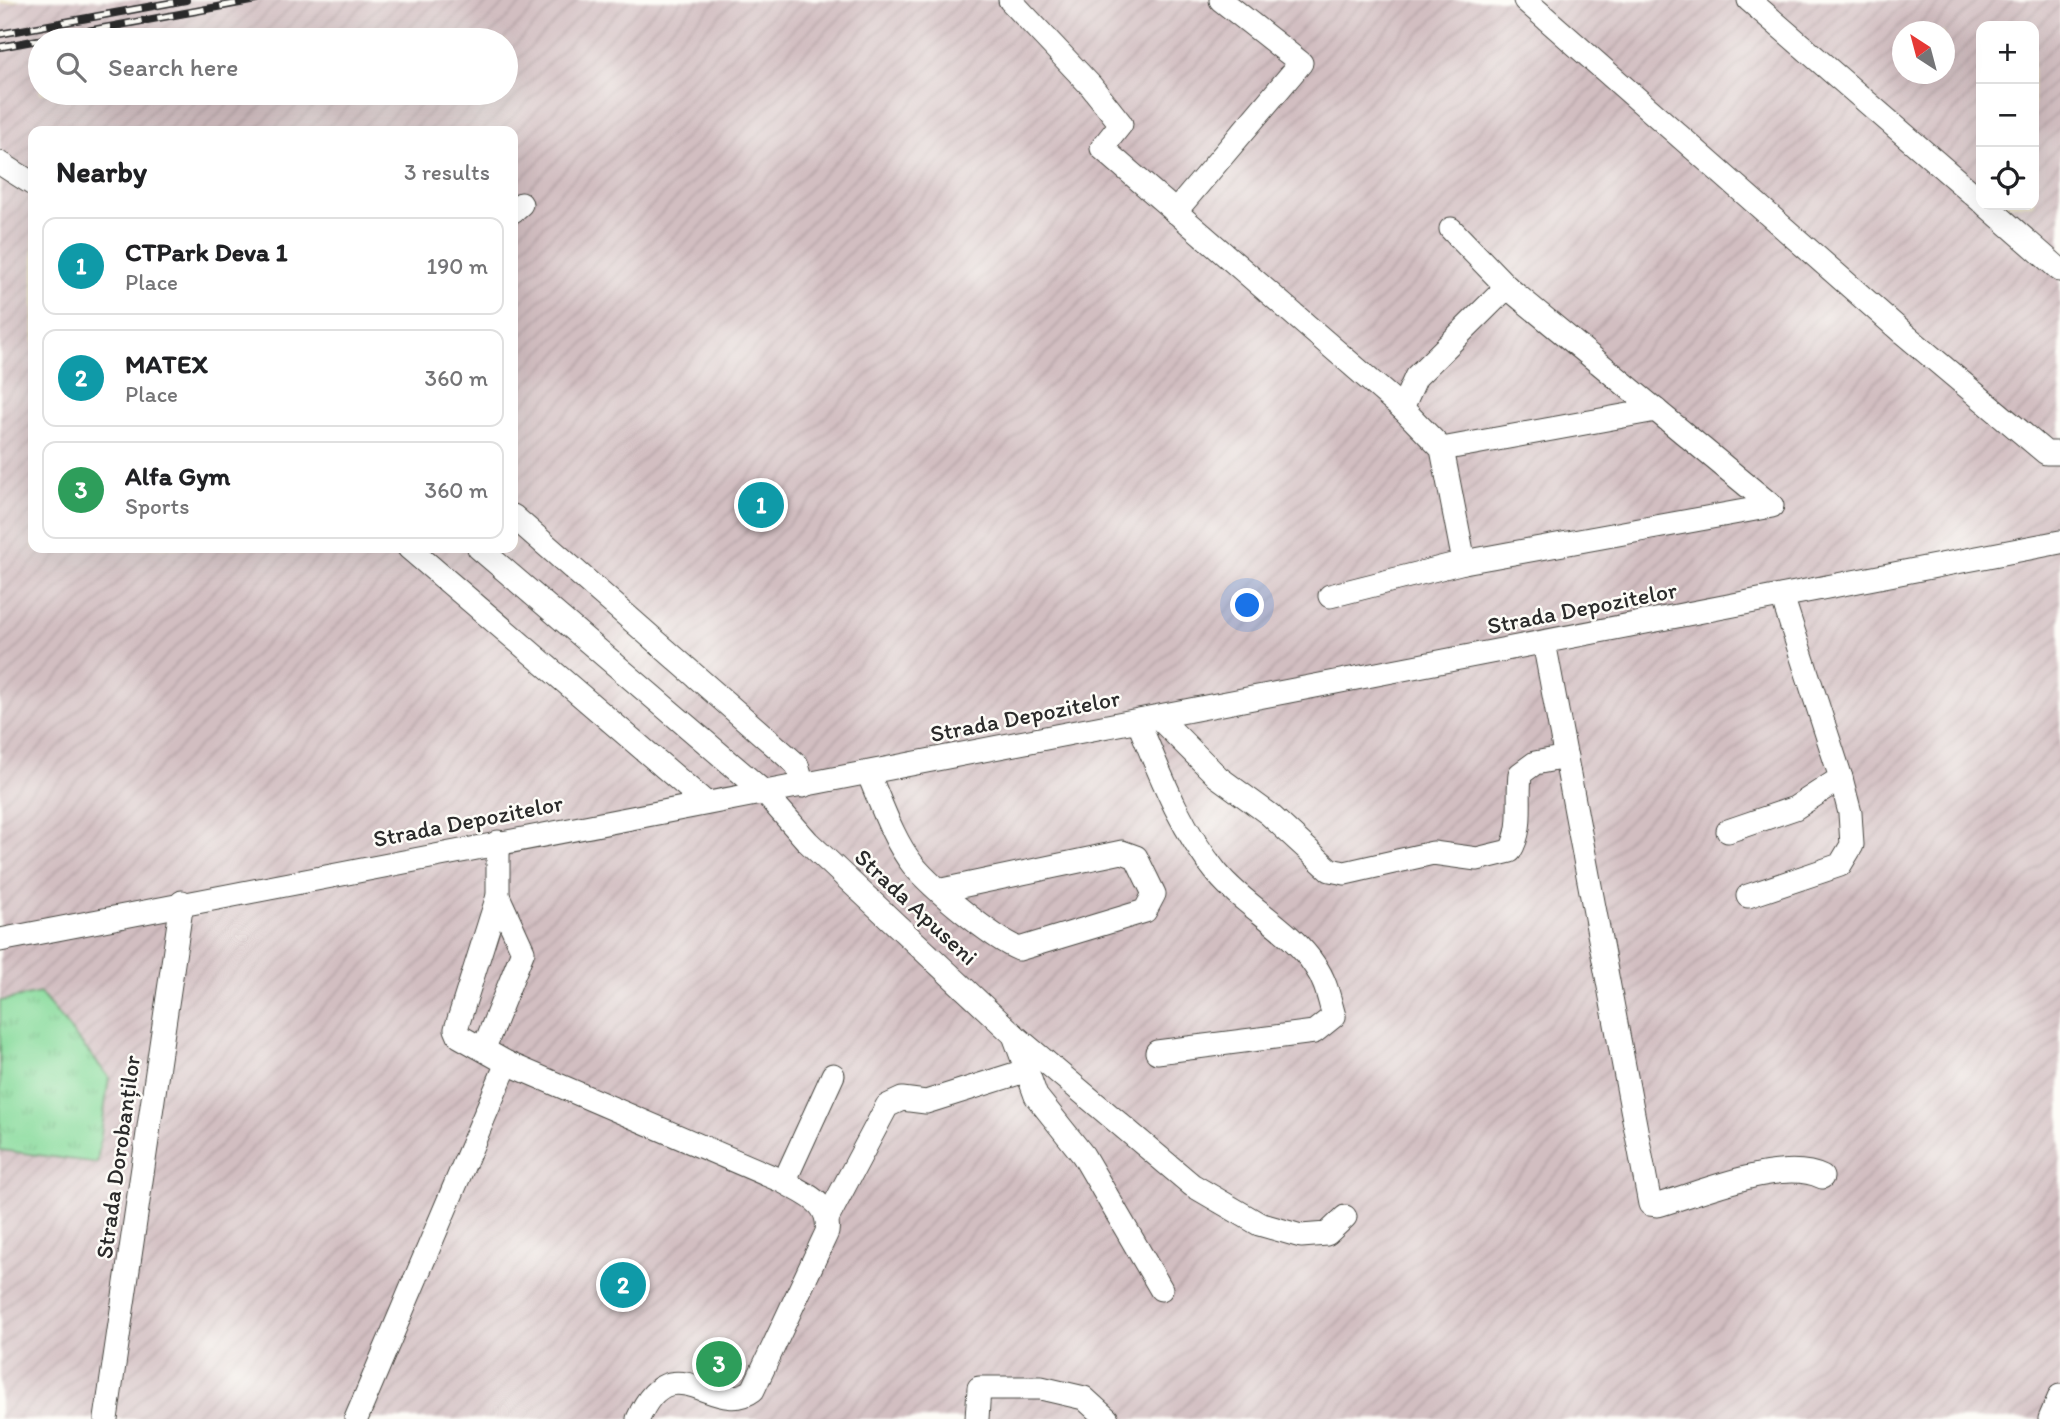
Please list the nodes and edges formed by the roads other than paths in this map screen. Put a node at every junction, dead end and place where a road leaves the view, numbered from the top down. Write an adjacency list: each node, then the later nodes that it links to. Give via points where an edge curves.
1 (1010, 0): 9 (street, via 1121,124 1102,148)
2 (1221, 0): 9 (street, via 1301,63)
3 (1525, 0): 16 (street, via 1903,333 2046,453)
4 (1749, 0): 7 (street)
5 (0, 163): 6 (street)
6 (28, 181)
7 (1976, 197)
8 (1992, 210): 11 (street)
9 (1175, 212): 13 (street)
10 (1451, 229): 12 (street)
11 (2060, 270)
12 (1507, 287): 13 (street, via 1416,377); 14 (street)
13 (1402, 408): 15 (street)
14 (1656, 410): 15 (street); 21 (street, via 1772,506)
15 (1442, 449): 21 (street)
16 (2060, 453)
17 (518, 520): 29 (street, via 797,765)
18 (2060, 542): 23 (street, Strada Depozitelor)
19 (415, 553): 31 (street)
20 (485, 553): 30 (street, Strada Apuseni)
21 (1464, 562): 22 (street)
22 (1330, 596)
23 (1782, 596): 24 (street, Strada Depozitelor); 28 (street)
24 (1544, 642): 25 (street, Strada Depozitelor); 26 (street)
25 (1148, 719): 26 (street, via 1269,814 1330,870 1345,873 1433,853 1477,859 1510,851 1520,835 1520,774 1535,763); 27 (street, Strada Depozitelor); 41 (street, via 1171,802 1199,849 1219,876 1315,964 1334,1016 1314,1032)
26 (1566, 757): 45 (street, via 1650,1204 1779,1169 1808,1170)
27 (868, 773): 29 (street, Strada Depozitelor); 34 (street, via 913,865)
28 (1841, 778): 32 (street, via 1795,808); 36 (street, via 1852,845 1840,865)
29 (803, 786): 30 (street, Strada Depozitelor)
30 (765, 793): 31 (street, Strada Depozitelor); 39 (street, Strada Apuseni, via 808,842)
31 (706, 803): 33 (street, Strada Depozitelor)
32 (1728, 831)
33 (498, 842): 35 (street); 37 (street, Strada Depozitelor)
34 (942, 890): 34 (street, via 1122,852 1136,857 1154,894 1145,911 1019,949 1001,942)
35 (498, 895): 40 (street, via 523,951); 40 (street, via 456,1029 459,1036)
36 (1748, 896)
37 (182, 902): 38 (street, Strada Depozitelor); 51 (street, Strada Dorobanților)
38 (1, 935)
39 (1014, 1035): 43 (street); 48 (street, Strada Apuseni, via 1192,1185 1237,1213 1301,1236 1327,1234)
40 (484, 1048): 42 (street)
41 (1157, 1052)
42 (508, 1063): 46 (street); 52 (street)
43 (1025, 1071): 47 (street, via 926,1102 902,1099 887,1106); 49 (street, via 1037,1097 1083,1155)
44 (833, 1075): 46 (street)
45 (1822, 1177)
46 (784, 1182): 47 (street, via 820,1202)
47 (828, 1217): 53 (street, via 827,1233 753,1390 731,1398 684,1382 674,1383 651,1396)
48 (1345, 1217)
49 (1161, 1289)
50 (2060, 1396): 56 (street)
51 (106, 1419)
52 (356, 1419)
53 (638, 1419)
54 (976, 1419): 55 (street, via 979,1388 1041,1388 1084,1398)
55 (1107, 1419)
56 (2050, 1419)

